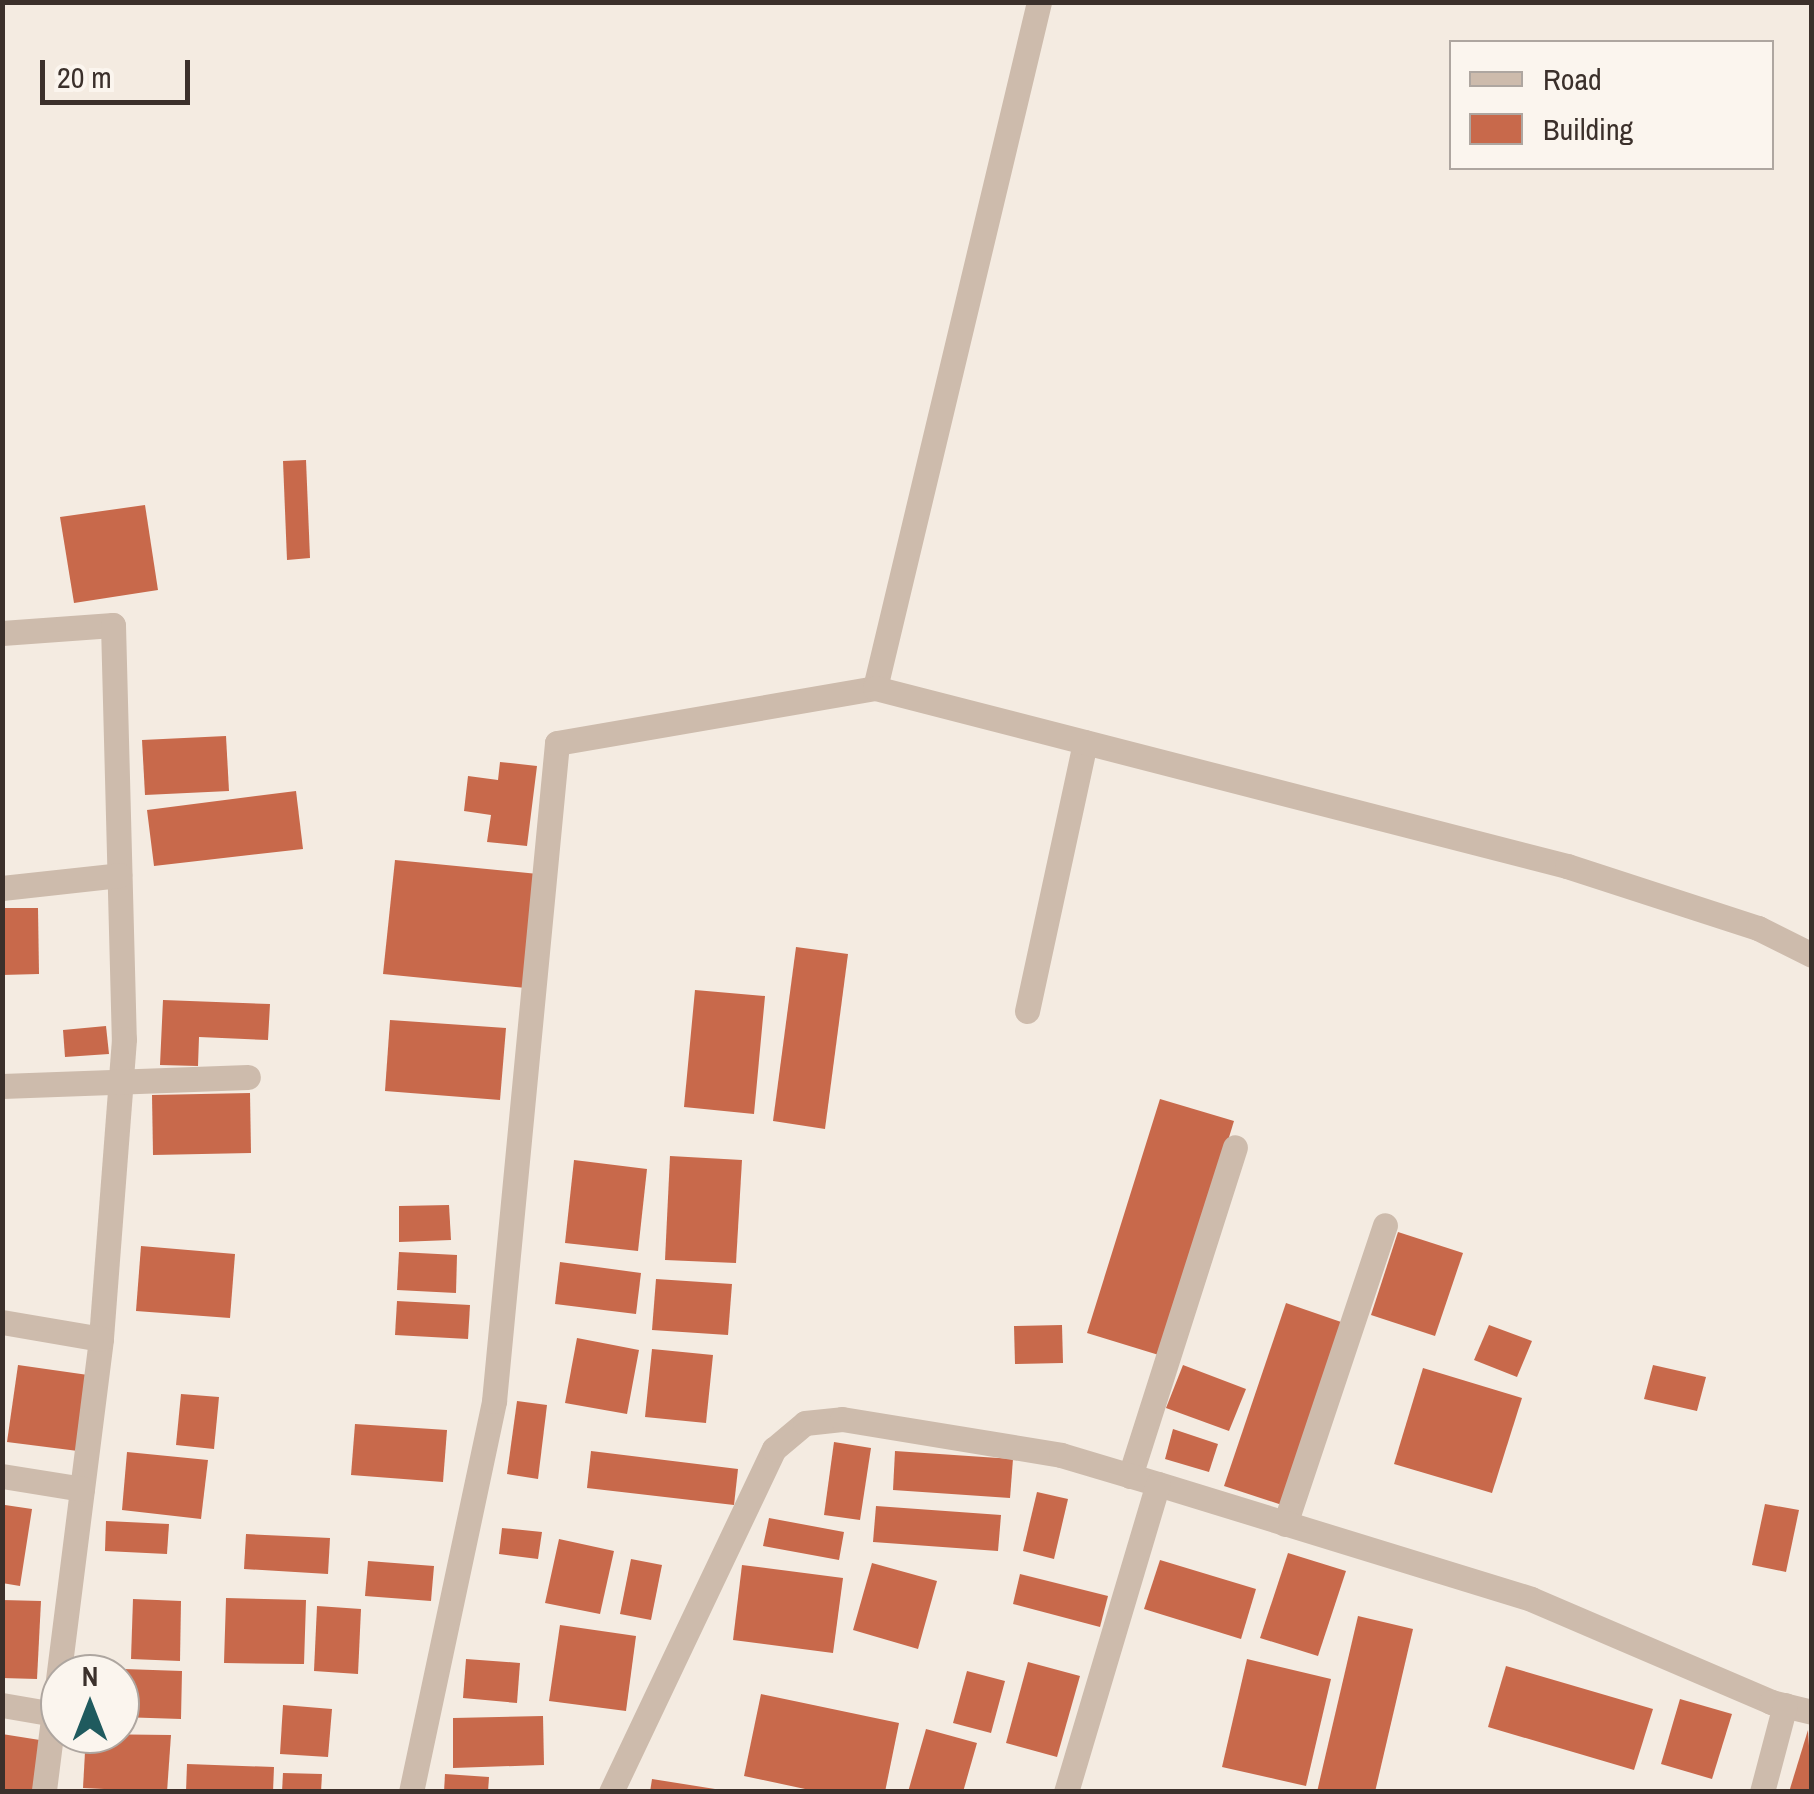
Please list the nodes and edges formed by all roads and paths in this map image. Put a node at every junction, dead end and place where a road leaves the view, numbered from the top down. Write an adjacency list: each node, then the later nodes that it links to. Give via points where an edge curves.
1 (1038, 2): 3 (street)
2 (2, 633): 5 (street, via 113,626)
3 (875, 688): 4 (street); 28 (street, via 557,743 494,1401)
4 (1085, 742): 7 (street, via 1567,866 1758,928); 8 (street)
5 (119, 876): 6 (street); 10 (street)
6 (2, 888)
7 (1812, 955)
8 (1027, 1011)
9 (248, 1077): 10 (street)
10 (121, 1080): 11 (street); 15 (street)
11 (2, 1086)
12 (1235, 1147): 17 (street)
13 (1384, 1224): 20 (street)
14 (2, 1322): 15 (street)
15 (101, 1339): 19 (street)
16 (2, 1476): 19 (street)
17 (1130, 1476): 18 (street); 29 (street, via 1025,1449 842,1420 804,1423 774,1449)
18 (1158, 1484): 20 (street); 30 (street)
19 (82, 1490): 21 (street)
20 (1285, 1524): 23 (street, via 1531,1599)
21 (62, 1654)
22 (2, 1704): 24 (street)
23 (1785, 1705): 25 (street); 31 (street)
24 (40, 1711)
25 (1812, 1712)
26 (49, 1754): 27 (street)
27 (44, 1792)
28 (411, 1792)
29 (611, 1792)
30 (1066, 1792)
31 (1762, 1792)

